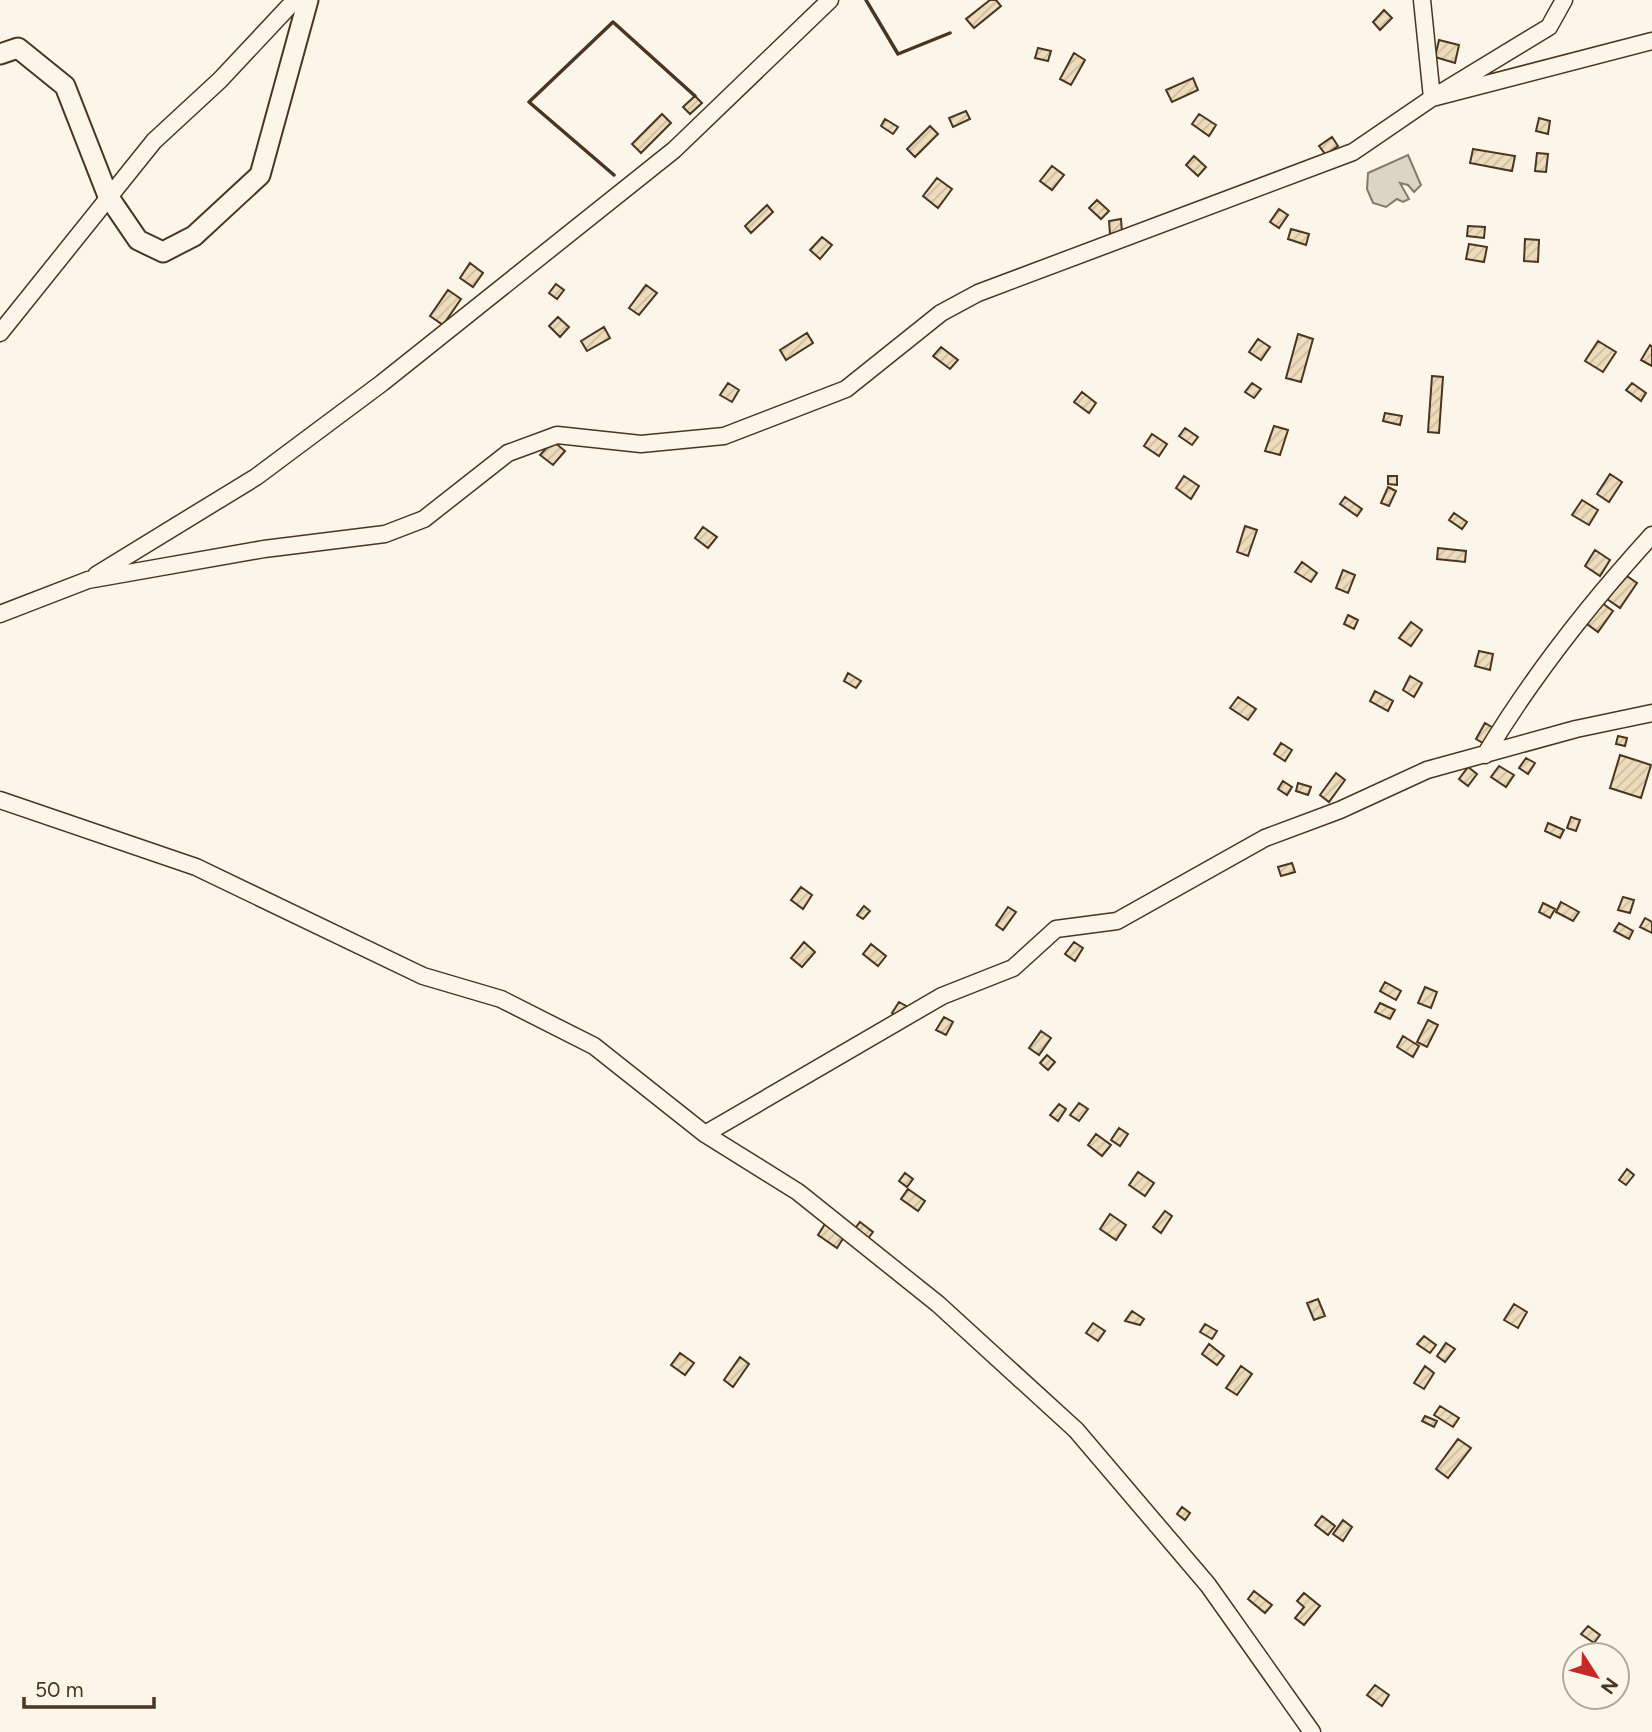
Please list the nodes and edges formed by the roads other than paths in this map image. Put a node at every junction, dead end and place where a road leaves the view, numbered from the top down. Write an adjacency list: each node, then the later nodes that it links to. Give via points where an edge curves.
1 (295, 0): 9 (street, via 220,80 154,141)
2 (308, 0): 9 (street, via 260,175 194,236 163,252 138,240)
3 (830, 0): 12 (street, via 674,150 382,383 256,477)
4 (1422, 0): 8 (street)
5 (1564, 0): 8 (street, via 1549,27)
6 (1652, 41): 8 (street)
7 (0, 54): 9 (street, via 18,48 65,86)
8 (1432, 98): 12 (street, via 1353,152 978,293 941,313 846,389 794,412 724,436 655,443 557,435 508,453 424,519 385,534 264,549)
9 (108, 196): 10 (street)
10 (0, 333)
11 (1652, 535): 15 (street, via 1523,697)
12 (88, 580): 13 (street)
13 (0, 614)
14 (1652, 713): 15 (street)
15 (1485, 755): 17 (street, via 1427,770 1265,838 1117,921 1056,929 1013,968 942,996)
16 (0, 800): 17 (street, via 196,867 423,976 501,999 594,1046)
17 (705, 1134): 18 (street, via 798,1192 938,1304 1076,1430 1208,1585)
18 (1312, 1732)

